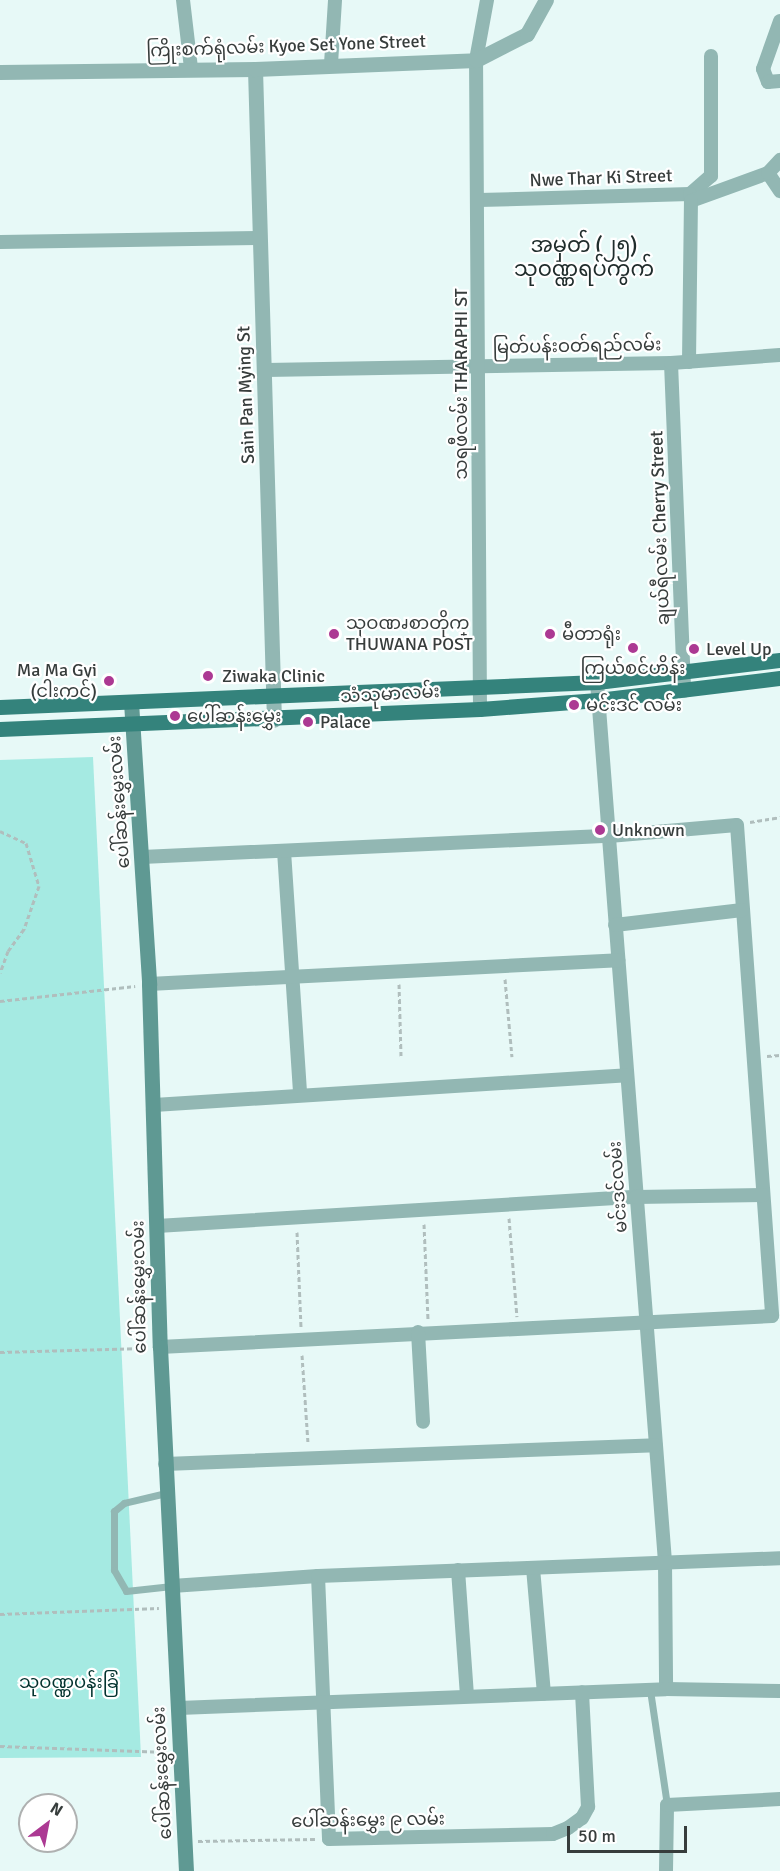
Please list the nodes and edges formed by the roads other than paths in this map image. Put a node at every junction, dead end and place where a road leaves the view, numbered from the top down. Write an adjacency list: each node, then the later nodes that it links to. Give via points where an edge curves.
1 (183, 0): 9 (street)
2 (335, 0): 8 (street)
3 (487, 0): 7 (street, သရဖီလမ်း THARAPHI ST)
4 (546, 0): 7 (street, ကြိုးစက်ရုံလမ်း Kyoe Set Yone Street, via 527,34)
5 (780, 21): 12 (street, via 763,69 768,82)
6 (711, 56): 16 (street, via 711,176)
7 (476, 60): 8 (street, ကြိုးစက်ရုံလမ်း Kyoe Set Yone Street); 17 (street, သရဖီလမ်း THARAPHI ST)
8 (331, 64): 10 (street, ကြိုးစက်ရုံလမ်း Kyoe Set Yone Street)
9 (191, 68): 10 (street, ကြိုးစက်ရုံလမ်း Kyoe Set Yone Street); 11 (street, ကြိုးစက်ရုံလမ်း Kyoe Set Yone Street)
10 (255, 69): 18 (street, Sain Pan Mying St)
11 (0, 72)
12 (780, 81)
13 (780, 160): 14 (street, Nwe Thar Ki Street)
14 (768, 173): 15 (street); 16 (street, Nwe Thar Ki Street)
15 (780, 191)
16 (691, 197): 17 (street, Nwe Thar Ki Street); 21 (street)
17 (479, 200): 23 (street, သရဖီလမ်း THARAPHI ST)
18 (260, 238): 19 (street); 24 (street, Sain Pan Mying St)
19 (0, 242)
20 (780, 355): 21 (street, မြတ်ပန်းဝတ်ရည်လမ်း)
21 (689, 362): 22 (street, မြတ်ပန်းဝတ်ရည်လမ်း)
22 (671, 363): 23 (street, မြတ်ပန်းဝတ်ရည်လမ်း); 26 (street, ချယ်ရီလမ်း Cherry Street)
23 (479, 366): 24 (street, မြတ်ပန်းဝတ်ရည်လမ်း); 29 (street, သရဖီလမ်း THARAPHI ST)
24 (266, 370): 31 (street, Sain Pan Mying St)
25 (780, 660): 26 (main road, သံသုမာလမ်း)
26 (684, 673): 28 (main road, သံသုမာလမ်း); 30 (street, ချယ်ရီလမ်း Cherry Street)
27 (780, 678): 30 (main road, သံသုမာလမ်း)
28 (597, 682): 29 (main road, သံသုမာလမ်း); 32 (street, မင်းဒင်လမ်း)
29 (480, 688): 31 (main road, သံသုမာလမ်း); 35 (street, သရဖီလမ်း THARAPHI ST)
30 (684, 691): 32 (main road, သံသုမာလမ်း)
31 (272, 697): 33 (main road, သံသုမာလမ်း); 36 (street, Sain Pan Mying St)
32 (598, 700): 35 (main road, သံသုမာလမ်း); 39 (street, မင်းဒင်လမ်း)
33 (131, 702): 34 (main road, သံသုမာလမ်း); 37 (main road, ပေါ်ဆန်းမွှေးလမ်း)
34 (0, 707)
35 (480, 708): 36 (main road, သံသုမာလမ်း)
36 (273, 720): 37 (main road, သံသုမာလမ်း)
37 (133, 726): 38 (main road, သံသုမာလမ်း); 41 (main road, ပေါ်ဆန်းမွှေးလမ်း)
38 (0, 729)
39 (609, 836): 40 (street); 42 (street, via 736,825); 43 (street, မင်းဒင်လမ်း)
40 (284, 851): 41 (street); 45 (street)
41 (142, 856): 46 (main road, ပေါ်ဆန်းမွှေးလမ်း)
42 (742, 910): 43 (street); 50 (street)
43 (615, 925): 44 (street, မင်းဒင်လမ်း)
44 (618, 960): 45 (street); 47 (street, မင်းဒင်လမ်း)
45 (293, 976): 46 (street); 48 (street)
46 (149, 984): 49 (main road, ပေါ်ဆန်းမွှေးလမ်း)
47 (627, 1074): 48 (street); 51 (street, မင်းဒင်လမ်း)
48 (300, 1094): 49 (street)
49 (154, 1105): 52 (main road, ပေါ်ဆန်းမွှေးလမ်း)
50 (763, 1195): 51 (street); 53 (street)
51 (636, 1197): 52 (street); 54 (street, မင်းဒင်လမ်း)
52 (157, 1226): 56 (main road, ပေါ်ဆန်းမွှေးလမ်း)
53 (776, 1316): 54 (street)
54 (646, 1320): 55 (street); 58 (street, မင်းဒင်လမ်း)
55 (423, 1331): 56 (street); 57 (street)
56 (160, 1347): 59 (main road, ပေါ်ဆန်းမွှေးလမ်း)
57 (423, 1422)
58 (656, 1445): 59 (street); 62 (street, မင်းဒင်လမ်း)
59 (165, 1464): 60 (main road, ပေါ်ဆန်းမွှေးလမ်း)
60 (166, 1494): 66 (main road, ပေါ်ဆန်းမွှေးလမ်း); 66 (lane, via 124,1503 114,1511 114,1570 126,1591)
61 (780, 1558): 62 (street)
62 (665, 1562): 63 (street); 67 (street, မင်းဒင်လမ်း)
63 (533, 1568): 64 (street); 71 (street)
64 (458, 1570): 65 (street); 72 (street)
65 (318, 1576): 66 (street); 73 (street)
66 (172, 1586): 74 (main road, ပေါ်ဆန်းမွှေးလမ်း)
67 (666, 1689): 68 (street); 69 (street)
68 (651, 1690): 70 (street); 76 (lane)
69 (780, 1691)
70 (582, 1692): 71 (street); 73 (street, ပေါ်ဆန်းမွှေး ၉ လမ်း, via 588,1807 582,1818 553,1834 329,1839)
71 (544, 1694): 72 (street)
72 (467, 1696): 73 (street)
73 (325, 1702): 74 (street)
74 (179, 1708): 77 (main road, ပေါ်ဆန်းမွှေးလမ်း)
75 (780, 1800): 76 (street)
76 (667, 1805): 78 (street)
77 (186, 1871)
78 (666, 1871)

